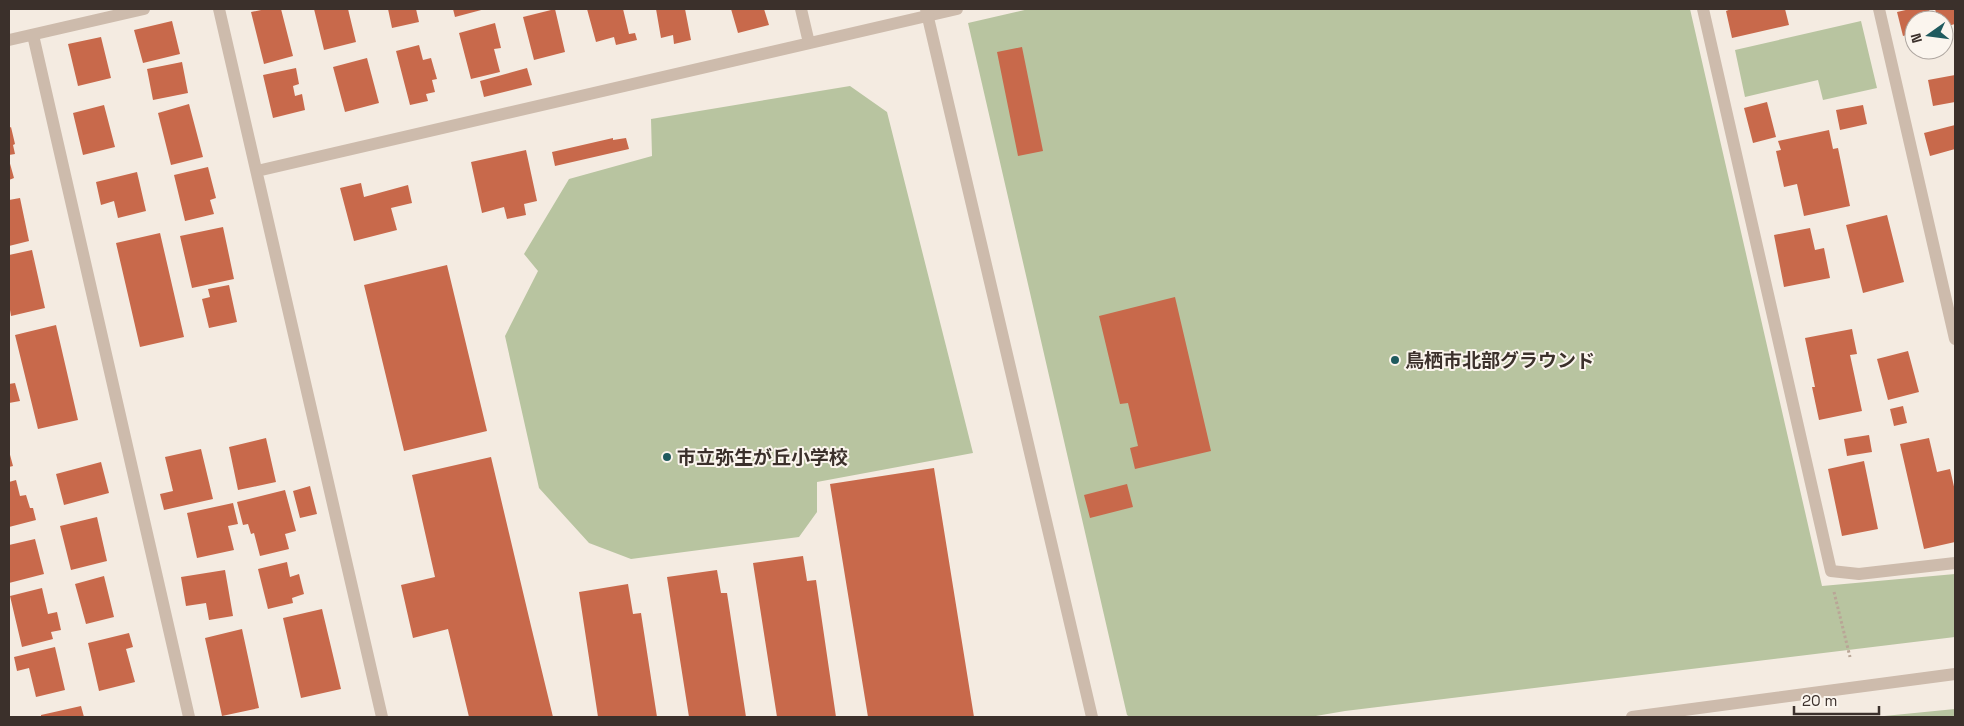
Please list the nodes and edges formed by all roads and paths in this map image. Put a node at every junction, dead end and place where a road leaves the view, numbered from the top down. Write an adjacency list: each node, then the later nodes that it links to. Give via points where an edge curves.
1 (144, 9): 8 (street)
2 (219, 9): 11 (street)
3 (801, 9): 10 (street)
4 (957, 9): 7 (street)
5 (1703, 9): 14 (street)
6 (1879, 9): 12 (street)
7 (927, 12): 10 (street); 19 (street)
8 (32, 34): 9 (street); 17 (street)
9 (9, 40)
10 (809, 43): 11 (street)
11 (257, 171): 18 (street)
12 (1955, 339)
13 (1955, 563): 14 (street, via 1859,574)
14 (1832, 571): 15 (path)
15 (1850, 657)
16 (1955, 674): 20 (street)
17 (189, 717)
18 (382, 717)
19 (1092, 717)
20 (1632, 717)

